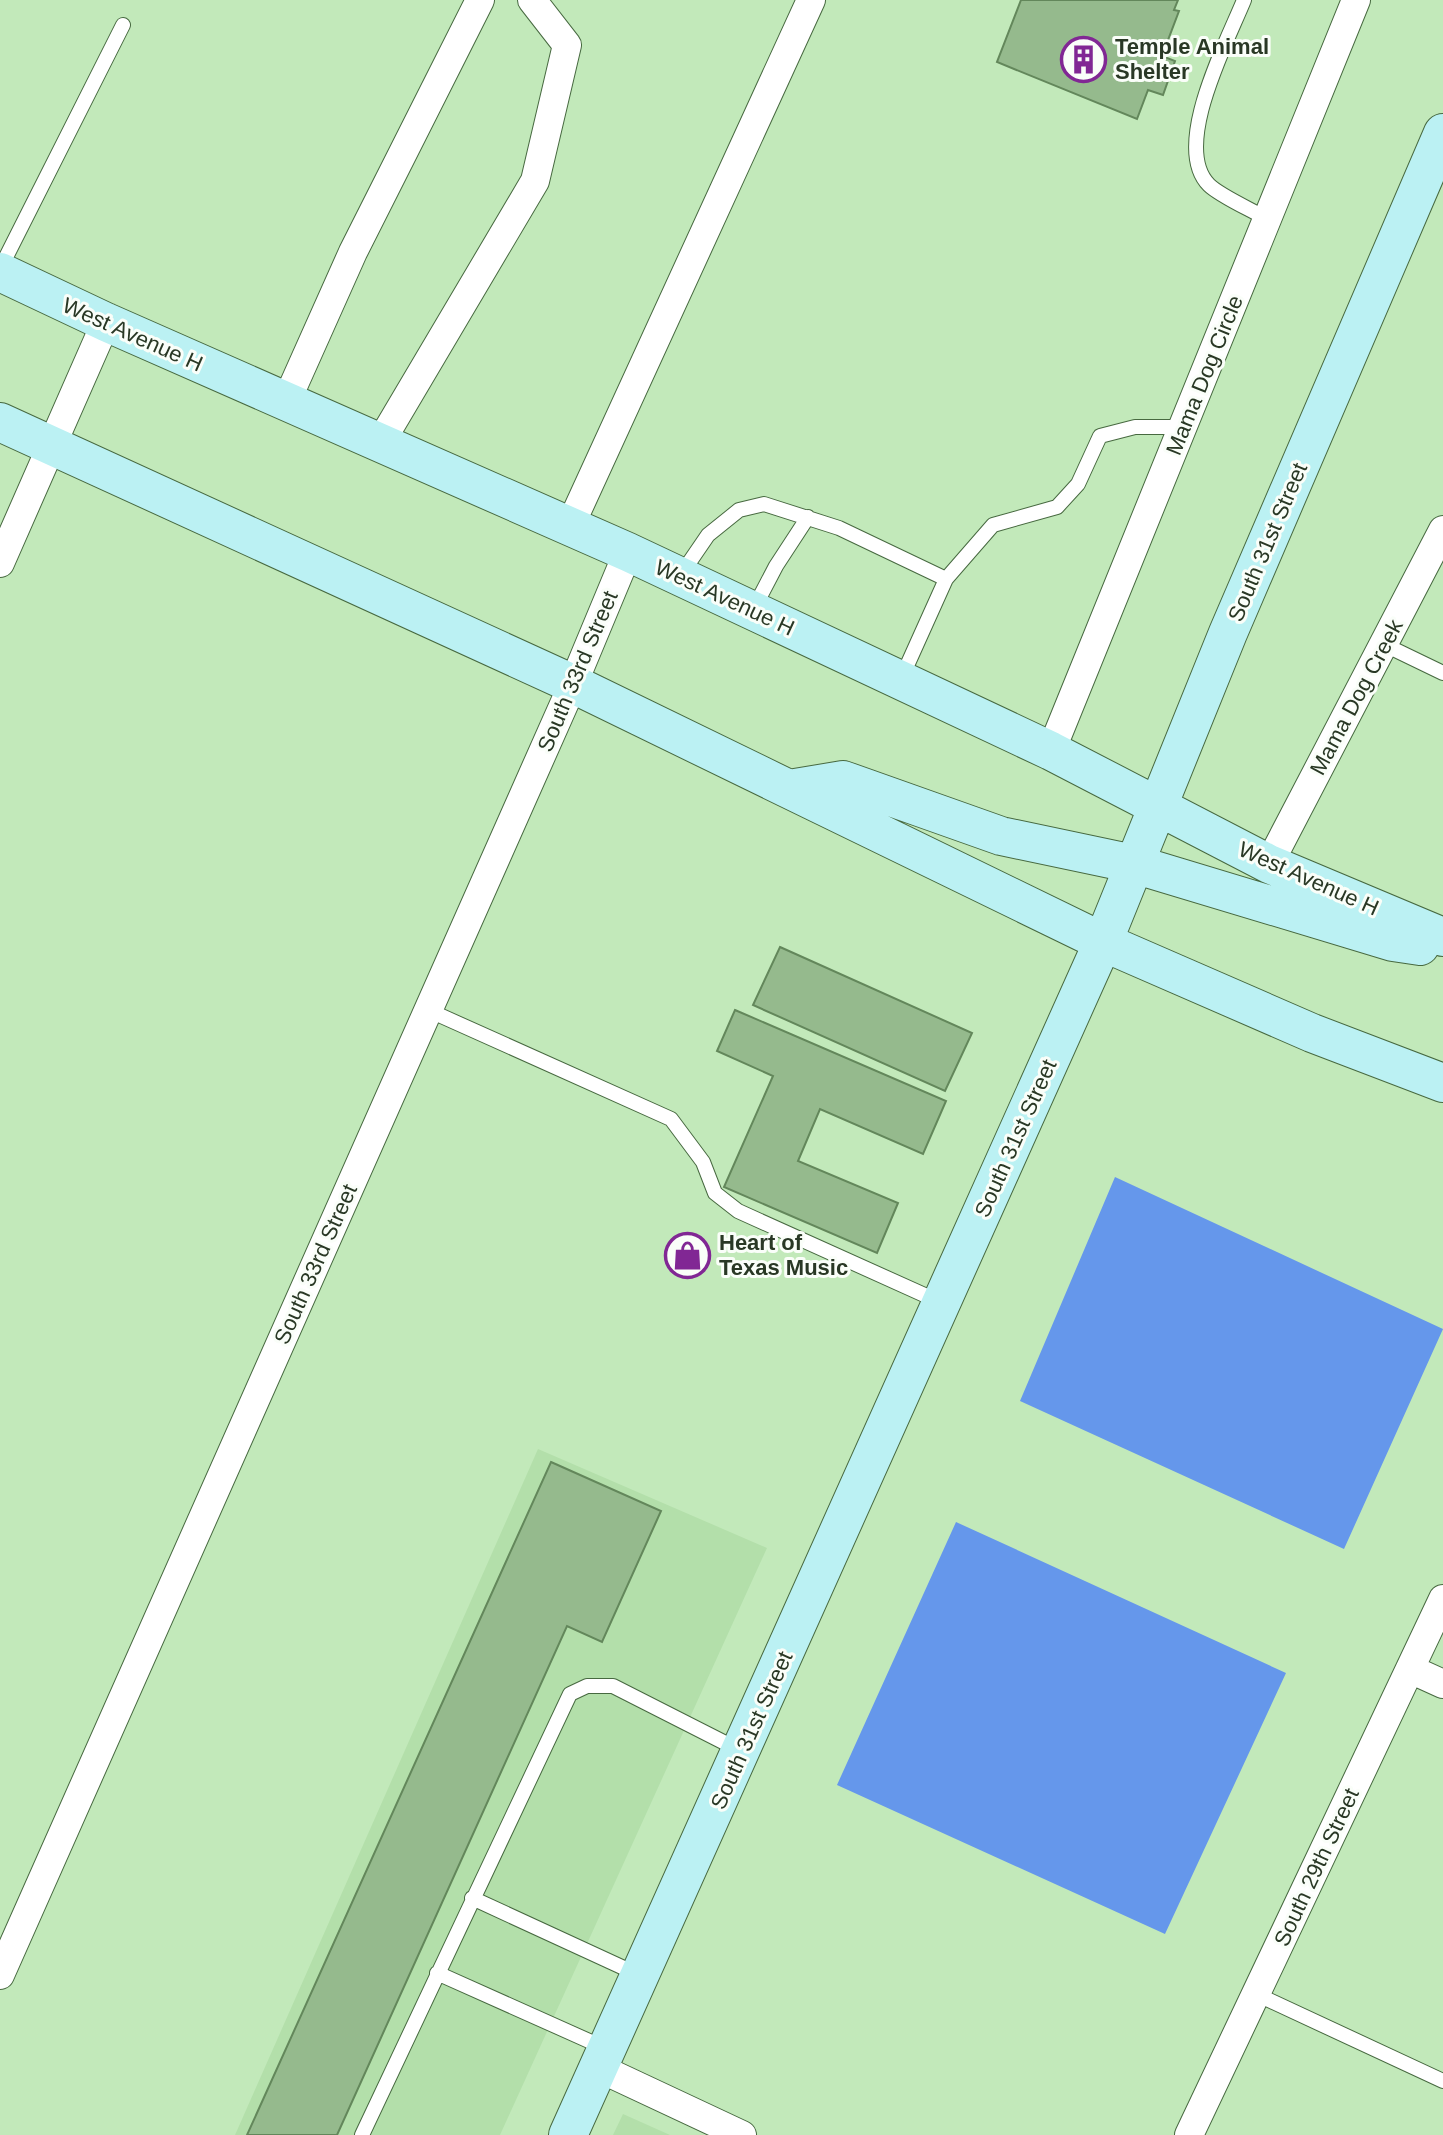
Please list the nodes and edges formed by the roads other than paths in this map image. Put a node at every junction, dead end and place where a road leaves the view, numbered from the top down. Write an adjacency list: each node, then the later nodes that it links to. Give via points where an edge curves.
1 (480, 0): 11 (street, via 353,252)
2 (532, 0): 14 (street, via 567,45 535,181)
3 (811, 0): 17 (street)
4 (1244, 0): 8 (lane, via 1198,116 1195,138 1198,166 1209,185)
5 (1356, 0): 8 (street, Mama Dog Circle)
6 (123, 25): 9 (lane)
7 (1443, 133): 30 (main road, South 31st Street)
8 (1267, 219): 13 (street, Mama Dog Circle)
9 (0, 271): 10 (main road, West Avenue H)
10 (106, 322): 11 (main road, West Avenue H); 15 (street)
11 (286, 402): 14 (main road, West Avenue H)
12 (0, 422): 15 (main road)
13 (1183, 427): 22 (lane, via 1135,427 1100,436 1078,484 1057,507 993,525); 28 (street, Mama Dog Circle)
14 (380, 443): 17 (main road, West Avenue H)
15 (53, 446): 20 (street); 27 (main road)
16 (808, 517): 21 (lane, via 764,504 739,510 708,535); 22 (lane); 23 (lane)
17 (570, 526): 19 (main road, West Avenue H)
18 (1443, 530): 24 (street, Mama Dog Creek)
19 (628, 552): 21 (main road, West Avenue H); 27 (street, South 33rd Street)
20 (0, 563)
21 (680, 576): 23 (main road, West Avenue H)
22 (946, 579): 26 (lane)
23 (753, 611): 26 (main road, West Avenue H)
24 (1383, 644): 25 (lane); 32 (street, Mama Dog Creek)
25 (1443, 673)
26 (901, 680): 28 (main road, West Avenue H)
27 (573, 684): 29 (main road); 36 (street, South 33rd Street)
28 (1051, 751): 30 (main road, West Avenue H)
29 (789, 789): 31 (main road, via 843,780 1001,836); 34 (main road)
30 (1157, 803): 31 (main road, South 31st Street); 32 (main road, West Avenue H)
31 (1134, 864): 34 (main road, South 31st Street); 35 (main road, via 1393,942)
32 (1269, 864): 33 (main road, West Avenue H)
33 (1443, 937)
34 (1103, 942): 37 (main road); 38 (main road, South 31st Street)
35 (1443, 949)
36 (428, 1010): 38 (lane, via 671,1119 703,1162 715,1193 738,1211); 45 (street, South 33rd Street)
37 (1443, 1083)
38 (942, 1303): 42 (main road, South 31st Street)
39 (1443, 1599): 40 (street, South 29th Street)
40 (1410, 1669): 41 (street); 47 (street, South 29th Street)
41 (1443, 1684)
42 (741, 1751): 43 (lane, via 613,1686 587,1686 570,1694); 46 (main road, South 31st Street)
43 (472, 1898): 44 (lane); 46 (lane)
44 (437, 1973): 48 (lane, via 539,2019); 50 (lane)
45 (0, 1975)
46 (641, 1975): 48 (main road, South 31st Street)
47 (1256, 1994): 49 (lane); 53 (street, South 29th Street)
48 (603, 2059): 51 (main road, South 31st Street); 52 (street)
49 (1443, 2081)
50 (362, 2135)
51 (568, 2135)
52 (742, 2135)
53 (1189, 2135)

